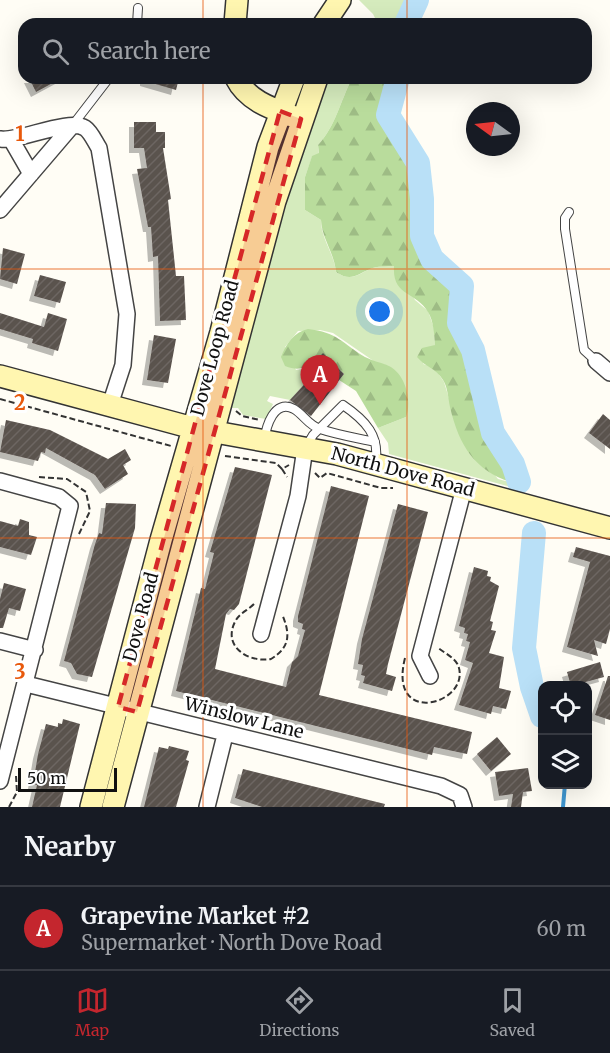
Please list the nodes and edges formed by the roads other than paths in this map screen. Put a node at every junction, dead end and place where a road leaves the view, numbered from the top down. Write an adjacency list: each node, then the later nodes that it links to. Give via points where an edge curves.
1 (237, 0): 4 (main road)
2 (138, 8): 3 (lane)
3 (137, 18)
4 (236, 18)
5 (105, 84): 11 (lane)
6 (240, 84): 9 (main road, via 246,93)
7 (291, 84): 9 (main road, Dove Loop Road)
8 (314, 84): 10 (main road, Dove Loop Road)
9 (280, 111): 10 (main road); 21 (main road, Dove Loop Road, via 221,332)
10 (301, 119): 21 (main road, Dove Loop Road, via 227,388)
11 (71, 127): 12 (street, via 35,131); 13 (street); 19 (street, via 86,129 99,148 127,322 123,365)
12 (6, 140): 13 (street)
13 (31, 174): 14 (street)
14 (0, 210)
15 (569, 212): 16 (lane, via 565,229 579,327 584,350)
16 (596, 361): 17 (street)
17 (610, 373)
18 (0, 375): 19 (main road, Dove Loop Road)
19 (110, 405): 21 (main road, Dove Loop Road)
20 (319, 429): 22 (lane, via 294,409 283,407 267,421); 23 (lane); 23 (lane, via 343,405 369,428); 24 (lane)
21 (203, 430): 22 (main road, North Dove Road); 34 (main road, Dove Road)
22 (264, 441): 24 (main road, North Dove Road)
23 (375, 442): 25 (lane)
24 (304, 458): 25 (main road, North Dove Road); 29 (street, via 298,496)
25 (375, 464): 27 (main road, North Dove Road)
26 (0, 481): 31 (street, via 59,497 70,506)
27 (464, 488): 28 (main road, North Dove Road); 32 (street, via 420,656)
28 (610, 528)
29 (261, 634)
30 (0, 641): 31 (street)
31 (34, 650): 33 (street)
32 (430, 676)
33 (26, 684): 34 (street, Winslow Lane); 36 (street)
34 (128, 710): 35 (street, Winslow Lane); 37 (main road, Dove Road); 38 (main road, Dove Road)
35 (225, 735): 39 (street); 40 (street, Winslow Lane, via 452,789 460,795)
36 (0, 781)
37 (92, 807)
38 (113, 807)
39 (207, 807)
40 (464, 807)

